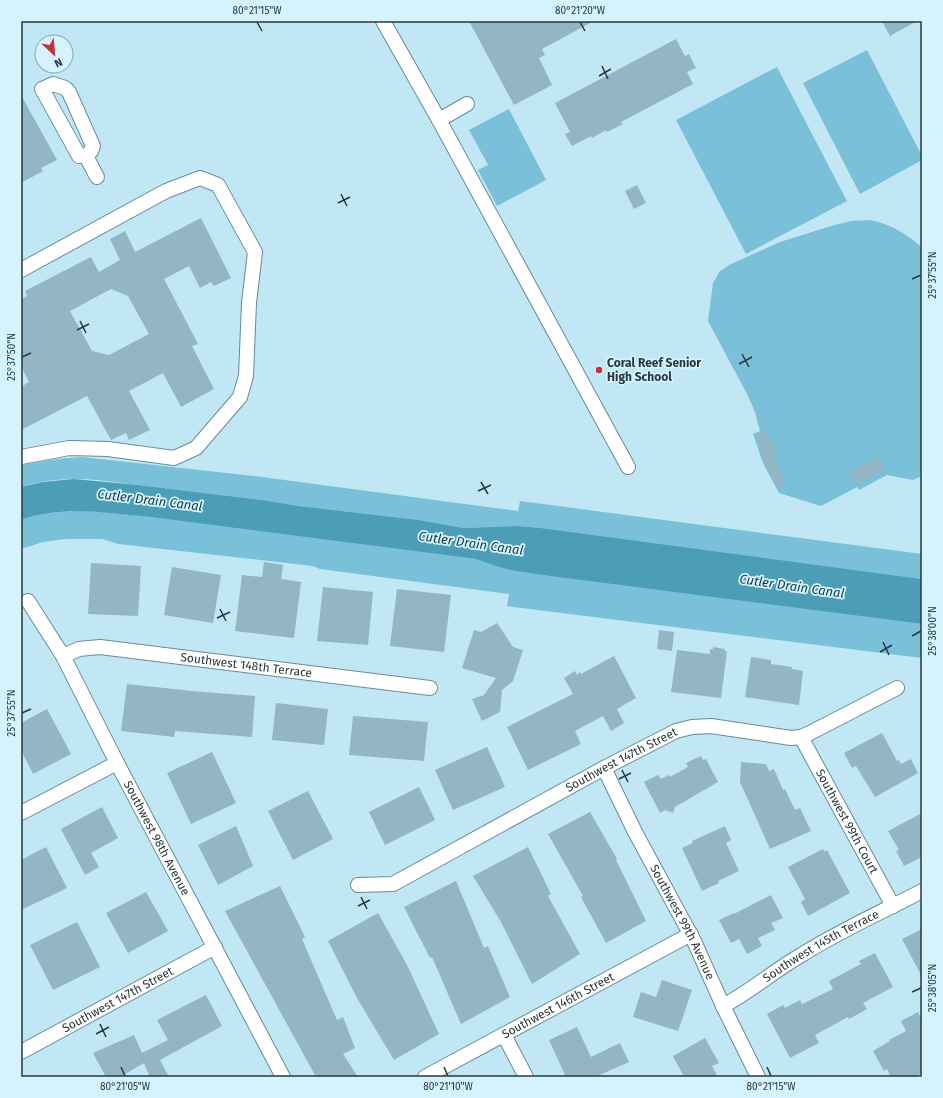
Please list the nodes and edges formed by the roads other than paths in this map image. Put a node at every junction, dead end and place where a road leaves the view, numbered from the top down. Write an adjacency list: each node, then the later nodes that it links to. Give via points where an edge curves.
1 (383, 21): 3 (street)
2 (467, 104): 3 (street)
3 (439, 120): 8 (street)
4 (86, 156): 4 (street, via 93,146 69,92 54,84 42,89 79,156); 5 (street)
5 (97, 177)
6 (21, 270): 7 (street, via 166,191 200,178 218,185 255,252 249,303 246,376 240,397 196,448 174,458 69,448)
7 (21, 457)
8 (628, 467)
9 (28, 601): 10 (street, Southwest 98th Avenue)
10 (63, 656): 11 (street, Southwest 148th Terrace, via 90,647 100,647); 14 (street, Southwest 98th Avenue)
11 (430, 688)
12 (897, 688): 13 (street, Southwest 147th Street)
13 (801, 737): 15 (street, Southwest 147th Street, via 792,738 711,726 692,727 667,735); 19 (street, Southwest 99th Court)
14 (117, 763): 16 (street); 21 (street, Southwest 98th Avenue)
15 (604, 768): 17 (street, Southwest 147th Street, via 393,884); 20 (street, Southwest 99th Avenue, via 635,832)
16 (21, 813)
17 (358, 885)
18 (922, 891): 19 (street, Southwest 145th Terrace)
19 (893, 906): 22 (street, Southwest 145th Terrace, via 787,963 745,994)
20 (691, 934): 22 (street, Southwest 99th Avenue); 23 (street, Southwest 146th Street)
21 (215, 947): 24 (street, Southwest 147th Street); 25 (street, Southwest 98th Avenue)
22 (723, 1006): 28 (street, Southwest 99th Avenue)
23 (504, 1035): 26 (street, Southwest 146th Street); 27 (street)
24 (21, 1052)
25 (283, 1077)
26 (425, 1077)
27 (526, 1077)
28 (758, 1077)

